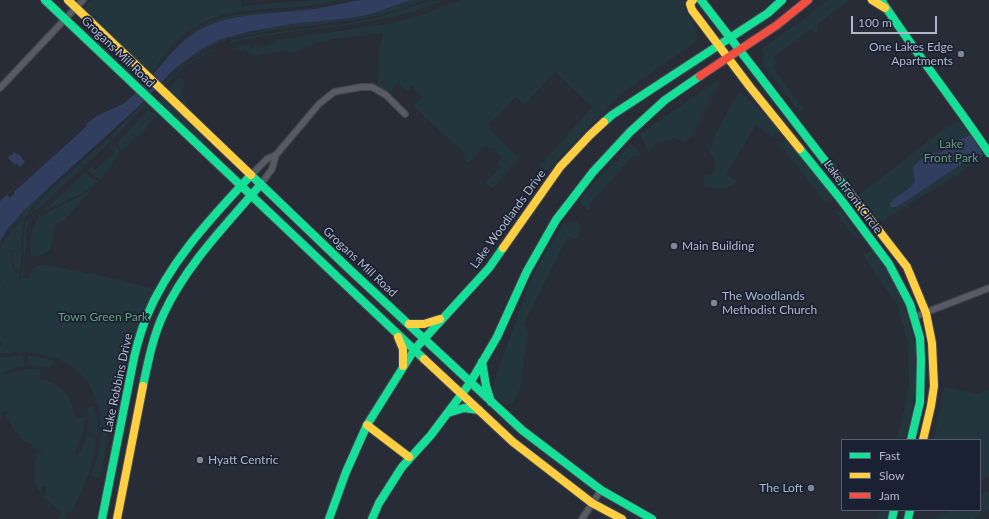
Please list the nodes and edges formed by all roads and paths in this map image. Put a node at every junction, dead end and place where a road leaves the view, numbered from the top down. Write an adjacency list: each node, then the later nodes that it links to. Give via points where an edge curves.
1 (45, 0): 13 (main road, Grogans Mill Road)
2 (68, 0): 10 (main road, Grogans Mill Road)
3 (82, 0): 10 (street)
4 (694, 0): 14 (main road, Lake Front Circle, via 690,4 691,8)
5 (701, 0): 12 (main road, Lake Front Circle)
6 (782, 0): 15 (main road, Lake Woodlands Drive, via 768,13)
7 (808, 0): 17 (main road, via 777,25)
8 (872, 0): 11 (main road)
9 (881, 0): 11 (main road)
10 (76, 7): 13 (street); 23 (main road, Grogans Mill Road)
11 (886, 8): 21 (main road)
12 (712, 14): 14 (main road); 15 (main road, Lake Front Circle)
13 (65, 18): 19 (street); 25 (main road, Grogans Mill Road)
14 (700, 22): 16 (main road, Lake Front Circle)
15 (729, 37): 16 (main road, Lake Woodlands Drive); 17 (main road, Lake Front Circle)
16 (717, 45): 18 (main road, Lake Front Circle); 32 (main road, Lake Woodlands Drive, via 612,115 590,135 560,167 489,268)
17 (738, 49): 18 (main road); 30 (main road, Lake Front Circle, via 907,268)
18 (727, 57): 33 (main road, Lake Front Circle, via 889,264); 39 (main road, via 665,100 630,132 593,172 556,220 527,271 497,337)
19 (0, 88)
20 (405, 114): 22 (street, Lake Robbins Drive, via 386,95 372,87 334,92 319,104)
21 (989, 152)
22 (276, 155): 23 (street, Lake Robbins Drive, via 267,159); 24 (street, Lake Robbins Drive, via 272,169)
23 (251, 175): 24 (main road, Grogans Mill Road); 25 (main road, Lake Robbins Drive)
24 (261, 184): 26 (main road, Lake Robbins Drive); 35 (main road, Grogans Mill Road)
25 (241, 186): 26 (main road, Grogans Mill Road); 27 (main road, Lake Robbins Drive)
26 (251, 196): 28 (main road, Lake Robbins Drive); 36 (main road, Grogans Mill Road)
27 (183, 254): 28 (main road); 31 (main road, Lake Robbins Drive, via 159,290)
28 (194, 263): 34 (main road, Lake Robbins Drive)
29 (989, 288): 30 (street)
30 (926, 313): 33 (street); 50 (main road, Lake Front Circle, via 932,342 934,386)
31 (146, 317): 34 (main road); 54 (main road, Lake Robbins Drive, via 134,356)
32 (444, 317): 35 (main road, via 434,323); 37 (main road, Lake Woodlands Drive)
33 (914, 317): 49 (main road, Lake Front Circle, via 920,338 922,377 920,402)
34 (160, 321): 55 (main road, Lake Robbins Drive, via 144,377)
35 (409, 324): 37 (main road, Grogans Mill Road)
36 (395, 331): 38 (main road, Grogans Mill Road); 40 (main road, via 403,349)
37 (424, 338): 38 (main road, Lake Woodlands Drive); 41 (main road, Grogans Mill Road)
38 (414, 350): 40 (main road, Lake Woodlands Drive); 42 (main road, Grogans Mill Road)
39 (482, 362): 41 (main road); 43 (main road)
40 (403, 366): 46 (main road, Lake Woodlands Drive)
41 (470, 383): 42 (main road); 43 (main road, Grogans Mill Road)
42 (462, 395): 44 (main road, Grogans Mill Road); 45 (main road)
43 (492, 402): 52 (main road, Grogans Mill Road, via 522,430)
44 (479, 410): 45 (main road, via 464,408); 53 (main road, Grogans Mill Road, via 518,446)
45 (447, 414): 51 (main road)
46 (367, 425): 47 (main road); 48 (main road, Lake Woodlands Drive)
47 (378, 434): 48 (main road); 51 (main road)
48 (361, 437): 56 (main road, Lake Woodlands Drive)
49 (910, 439)
50 (923, 439)
51 (409, 457): 57 (main road, via 379,503)
52 (601, 490): 53 (street); 60 (main road, Grogans Mill Road)
53 (592, 503): 58 (street); 59 (main road, Grogans Mill Road)
54 (102, 519)
55 (117, 519)
56 (329, 519)
57 (372, 519)
58 (582, 519)
59 (622, 519)
60 (652, 519)

